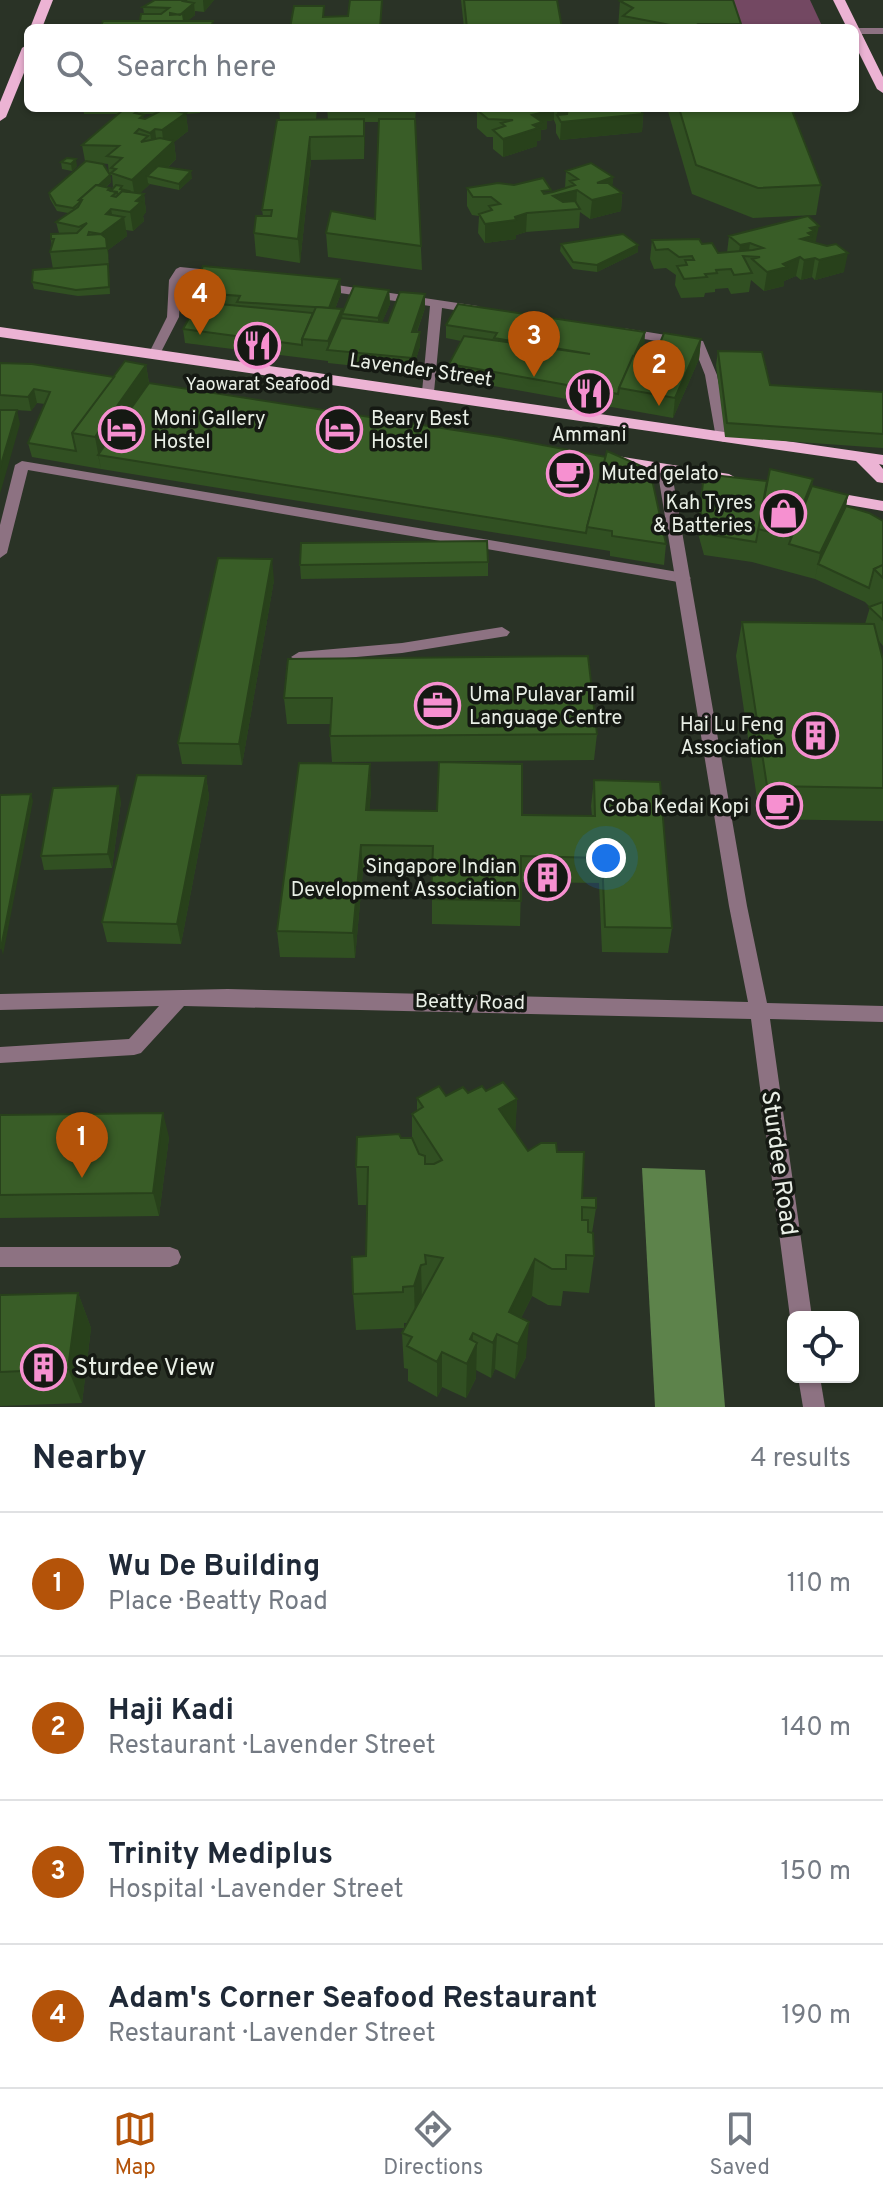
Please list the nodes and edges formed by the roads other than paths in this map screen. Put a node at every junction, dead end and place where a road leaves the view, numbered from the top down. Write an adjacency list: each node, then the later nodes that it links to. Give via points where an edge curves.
1 (47, 0): 3 (main road)
2 (839, 0): 4 (main road)
3 (38, 24)
4 (851, 24)
5 (859, 31): 6 (street)
6 (883, 31)
7 (859, 41): 9 (main road)
8 (24, 58): 10 (main road)
9 (883, 89)
10 (0, 117)
11 (228, 276): 17 (street, via 180,271 173,317)
12 (308, 285): 13 (street)
13 (436, 303): 14 (street); 18 (street)
14 (490, 312)
15 (614, 331): 19 (street, via 699,344)
16 (0, 332): 17 (main road, Lavender Street)
17 (155, 353): 18 (main road, Lavender Street)
18 (428, 392): 19 (main road, Lavender Street)
19 (723, 438): 21 (main road, Lavender Street)
20 (587, 456): 23 (main road)
21 (861, 457): 22 (main road, Lavender Street); 24 (main road)
22 (883, 460)
23 (664, 468): 25 (main road); 29 (street)
24 (883, 478)
25 (749, 483)
26 (806, 493): 27 (main road)
27 (883, 506)
28 (0, 553): 29 (street, via 22,465)
29 (684, 578): 34 (street)
30 (502, 632): 31 (street)
31 (299, 657)
32 (180, 997): 33 (street, Beatty Road); 34 (street, Beatty Road); 36 (street, via 134,1047)
33 (0, 1002)
34 (759, 1008): 35 (street, Beatty Road); 39 (street, Sturdee Road)
35 (883, 1014)
36 (0, 1055)
37 (0, 1257): 38 (street)
38 (170, 1257)
39 (800, 1311)
40 (810, 1383): 41 (street)
41 (814, 1407)

